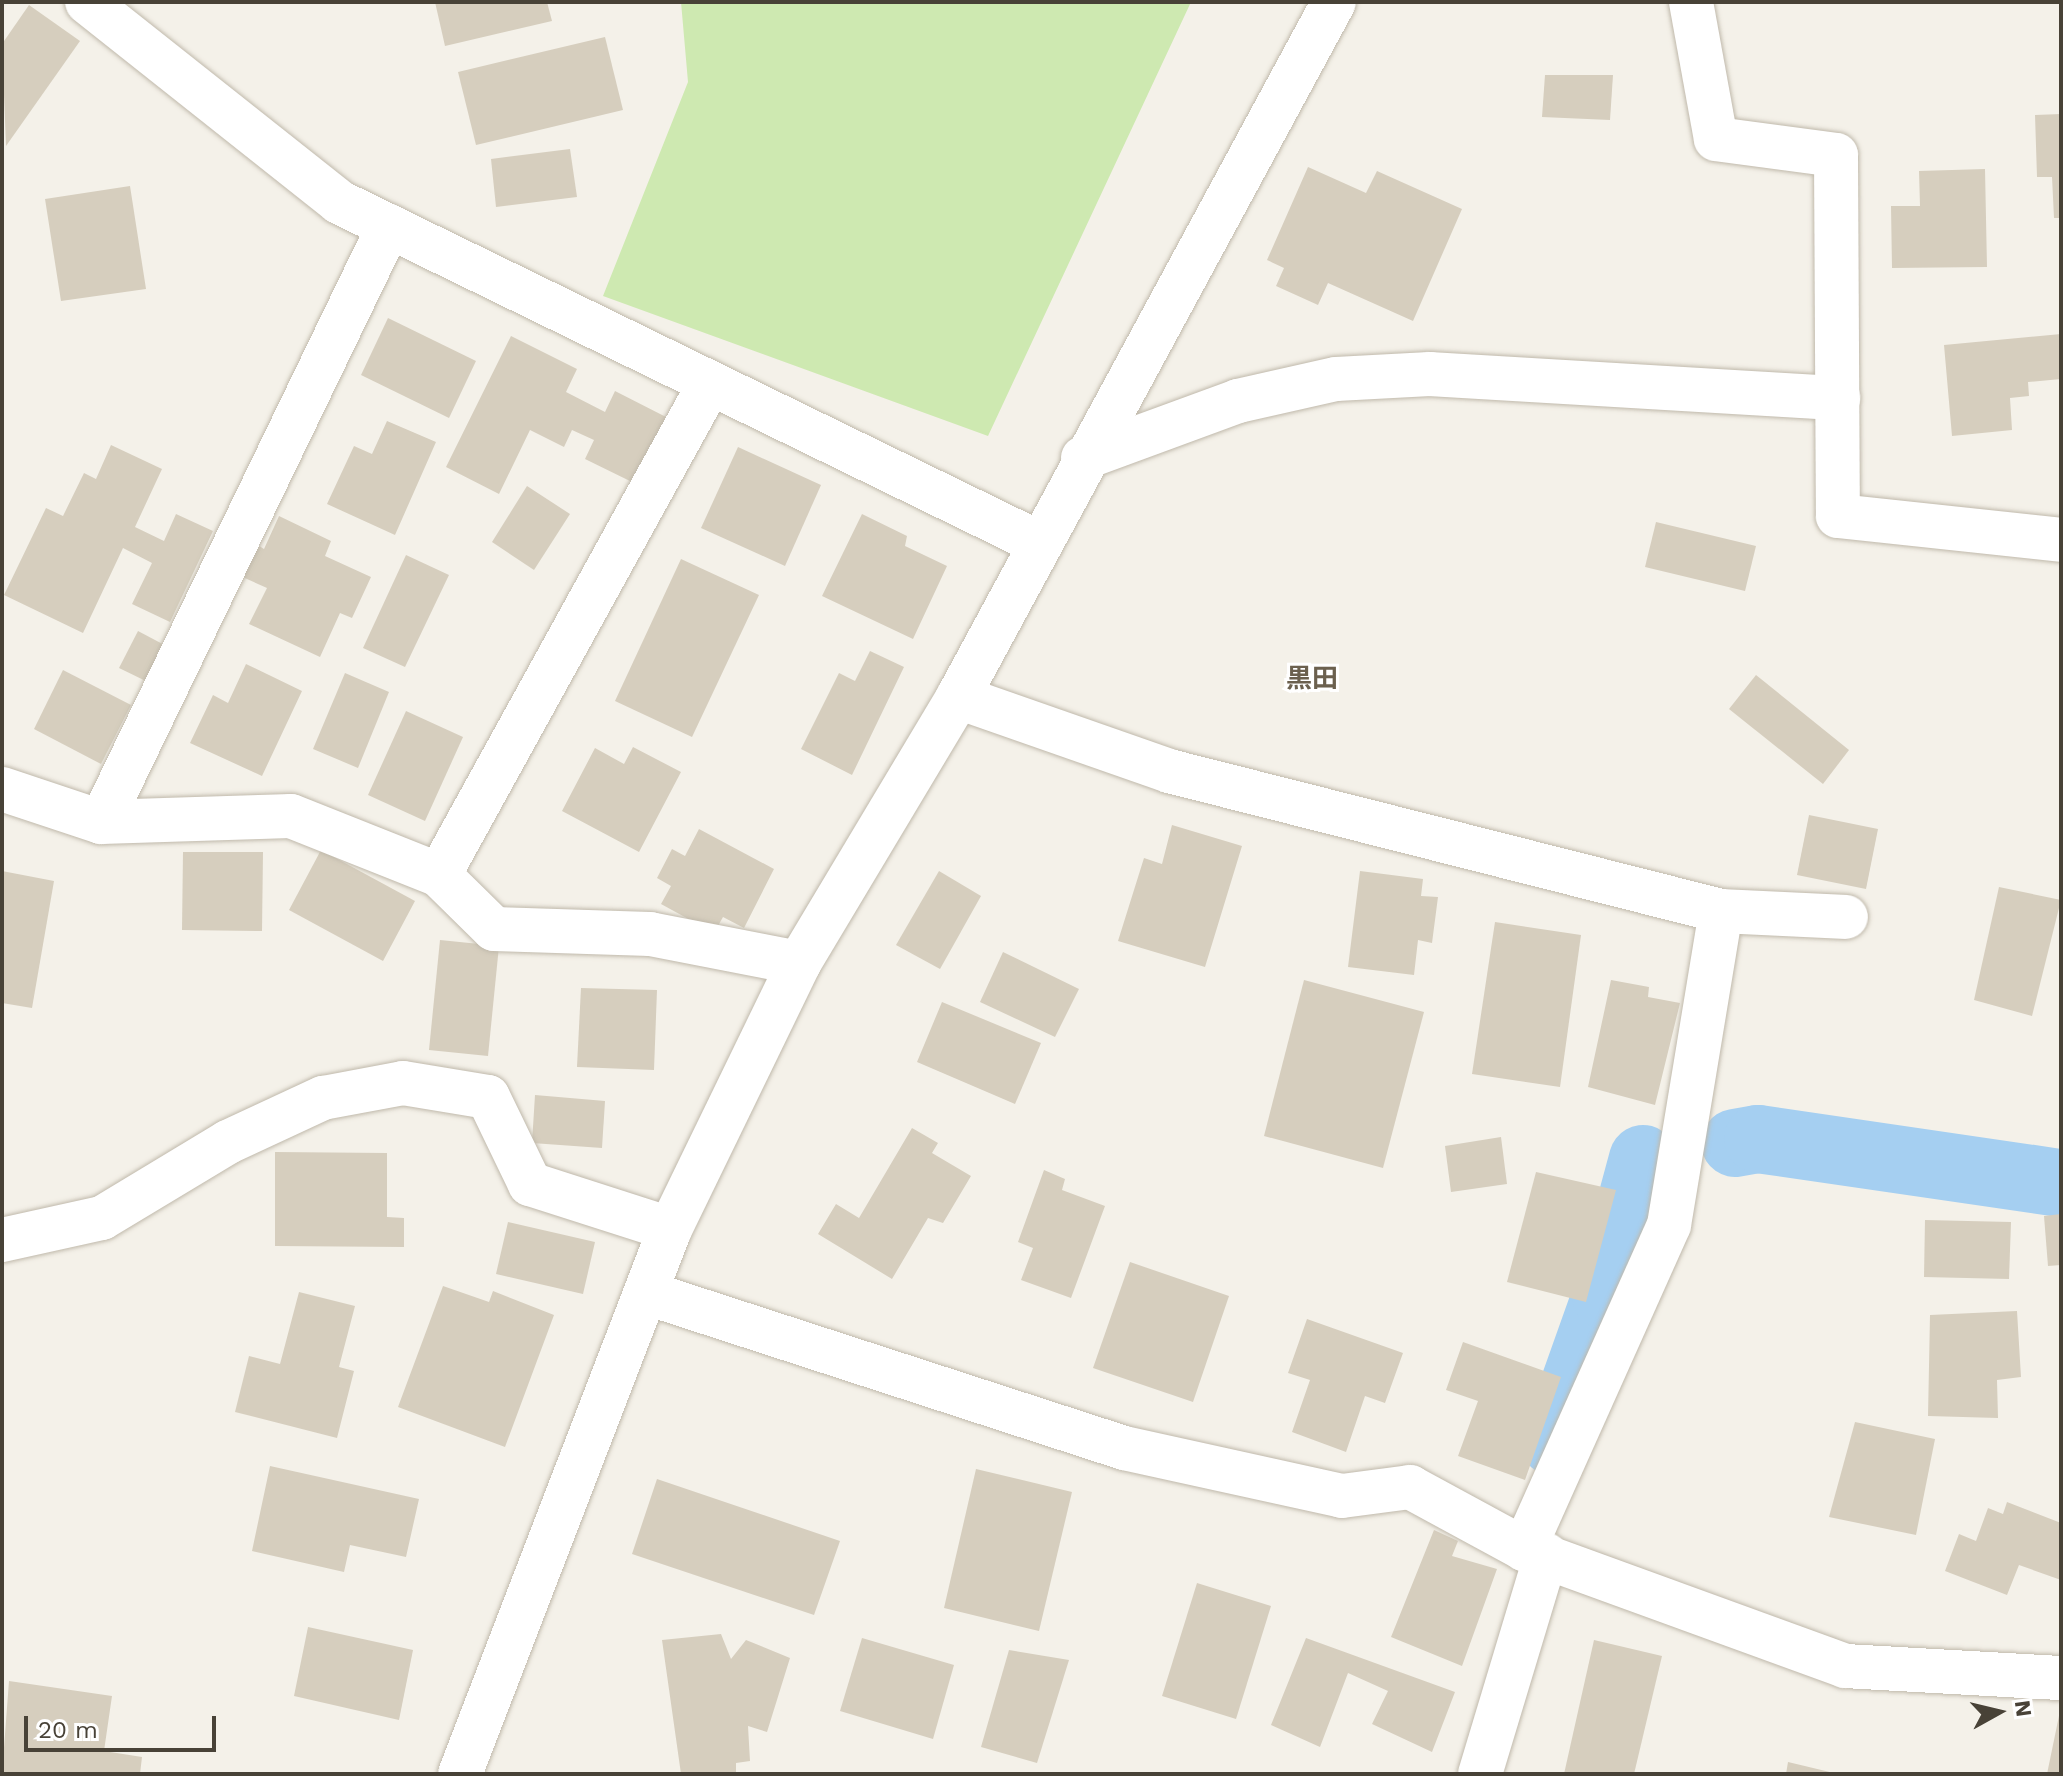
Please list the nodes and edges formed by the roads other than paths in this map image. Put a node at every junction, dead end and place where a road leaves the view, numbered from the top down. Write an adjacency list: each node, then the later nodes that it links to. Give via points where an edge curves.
1 (87, 2): 4 (street, via 339,202)
2 (1334, 2): 7 (street)
3 (1691, 2): 6 (street, via 1716,139 1836,155)
4 (389, 226): 5 (street); 12 (street)
5 (710, 383): 9 (street); 13 (street)
6 (1838, 398): 7 (street, via 1430,374 1336,379 1238,401); 8 (street, via 1838,516)
7 (1083, 458): 9 (street)
8 (2061, 540)
9 (1037, 542): 10 (street)
10 (958, 697): 14 (street, via 1169,771); 16 (street)
11 (2, 789): 12 (street)
12 (101, 822): 13 (street, via 291,816)
13 (439, 875): 16 (street, via 494,929 650,934)
14 (1721, 911): 15 (street); 20 (street, via 1669,1225)
15 (1846, 917)
16 (799, 963): 17 (street)
17 (670, 1229): 18 (street, via 530,1184 488,1097 403,1083 323,1098 228,1142 102,1218); 19 (street)
18 (2, 1240)
19 (647, 1293): 20 (street, via 1124,1448 1342,1496 1410,1487); 22 (street)
20 (1535, 1552): 21 (street, via 1845,1666); 23 (street)
21 (2061, 1678)
22 (460, 1774)
23 (1480, 1774)

